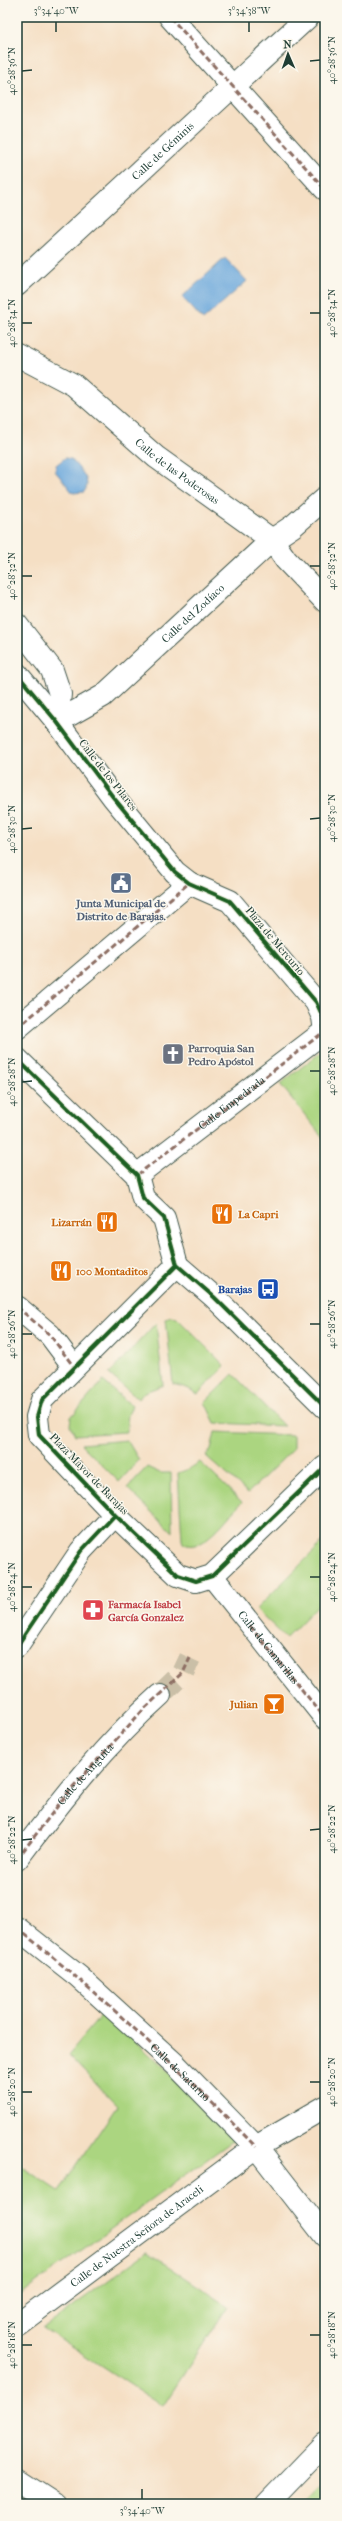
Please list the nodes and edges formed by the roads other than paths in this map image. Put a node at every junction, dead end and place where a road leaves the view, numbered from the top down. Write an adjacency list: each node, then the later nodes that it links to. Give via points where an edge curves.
1 (170, 17): 3 (street)
2 (308, 17): 3 (street, Calle de Géminis)
3 (232, 87): 4 (street); 5 (street, Calle de Géminis)
4 (325, 189)
5 (17, 285)
6 (17, 355): 8 (street, Calle de las Poderosas, via 74,385 156,457)
7 (325, 498): 8 (street, Calle del Zodíaco, via 293,526)
8 (272, 540): 9 (street, Calle de las Poderosas, via 286,560); 12 (street, Calle del Zodíaco, via 103,696)
9 (325, 601)
10 (17, 625): 12 (street, via 52,670 60,694)
11 (19, 682): 12 (street, Calle de los Pilares)
12 (57, 722): 13 (street, Calle de los Pilares, via 113,797 175,872)
13 (189, 883): 14 (street); 15 (street, Plaza de Mercurio, via 230,901 316,1002 323,1017)
14 (17, 1028)
15 (325, 1032): 17 (street, Calle Empedrada)
16 (17, 1059): 17 (street)
17 (137, 1175): 18 (street, via 143,1198 164,1218)
18 (177, 1265): 20 (street, Plaza Mayor de Barajas); 21 (street, via 214,1297)
19 (17, 1307): 20 (street, via 50,1335)
20 (74, 1366): 23 (street, Plaza Mayor de Barajas, via 42,1400 37,1417 39,1435)
21 (325, 1407)
22 (325, 1467): 24 (street)
23 (115, 1515): 24 (street, Plaza Mayor de Barajas, via 178,1575 196,1581); 25 (street, via 81,1551)
24 (212, 1576): 27 (street, Calle de Camarillas)
25 (17, 1646)
26 (160, 1695): 28 (street, Calle de Anguita, via 143,1710 70,1790)
27 (325, 1718)
28 (17, 1859)
29 (17, 1928): 31 (street, Calle de Saturno, via 78,1976 176,2065)
30 (325, 2107): 31 (street, Calle de Nuestra Señora de Araceli)
31 (256, 2147): 32 (street, Calle de Saturno); 33 (street, Calle de Nuestra Señora de Araceli)
32 (325, 2236)
33 (17, 2325)
34 (325, 2444): 37 (street)
35 (17, 2480): 36 (street)
36 (54, 2504)
37 (267, 2504)

